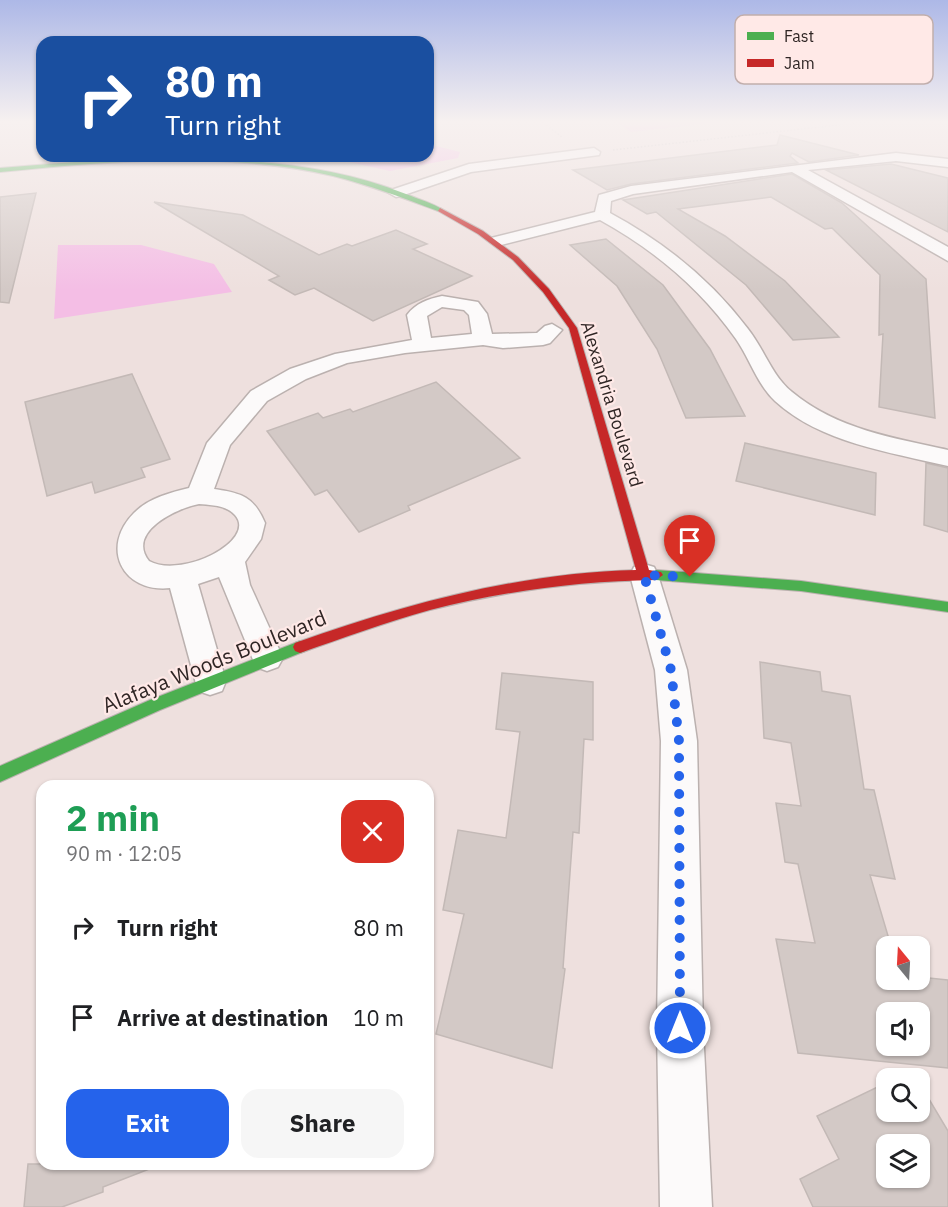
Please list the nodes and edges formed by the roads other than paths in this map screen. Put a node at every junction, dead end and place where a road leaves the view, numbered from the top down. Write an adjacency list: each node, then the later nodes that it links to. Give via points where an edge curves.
1 (333, 177): 5 (street, Alexandria Boulevard)
2 (442, 177): 5 (street)
3 (725, 177): 6 (street, via 631,190 603,198)
4 (810, 177): 8 (street)
5 (396, 193): 7 (street, Alexandria Boulevard, via 444,211)
6 (602, 215): 7 (street); 12 (street, via 638,232 698,281 744,335 782,396 824,424)
7 (497, 241): 9 (street, Alexandria Boulevard, via 540,279)
8 (948, 256)
9 (573, 328): 10 (street, via 552,330 543,339); 15 (street, Alexandria Boulevard)
10 (483, 339): 11 (street); 11 (street, via 478,314 471,306 446,301 427,306 417,315)
11 (423, 347): 13 (street, via 342,358 298,374 259,396 219,442)
12 (948, 458)
13 (199, 495): 14 (street, via 238,502 249,514 252,529 245,545); 16 (street, via 155,510 138,524 129,540 130,556 140,570 158,577)
14 (230, 560): 16 (street, via 208,572); 18 (street, via 235,585)
15 (644, 575): 17 (street, Alafaya Woods Boulevard, via 781,583); 18 (street, Alafaya Woods Boulevard, via 550,583 438,603 375,620); 21 (street, via 671,670 679,741 680,1028)
16 (182, 579): 19 (street)
17 (948, 607)
18 (267, 658): 19 (street, Alafaya Woods Boulevard)
19 (210, 681): 20 (street, Alafaya Woods Boulevard)
20 (0, 774)
21 (686, 1207)

